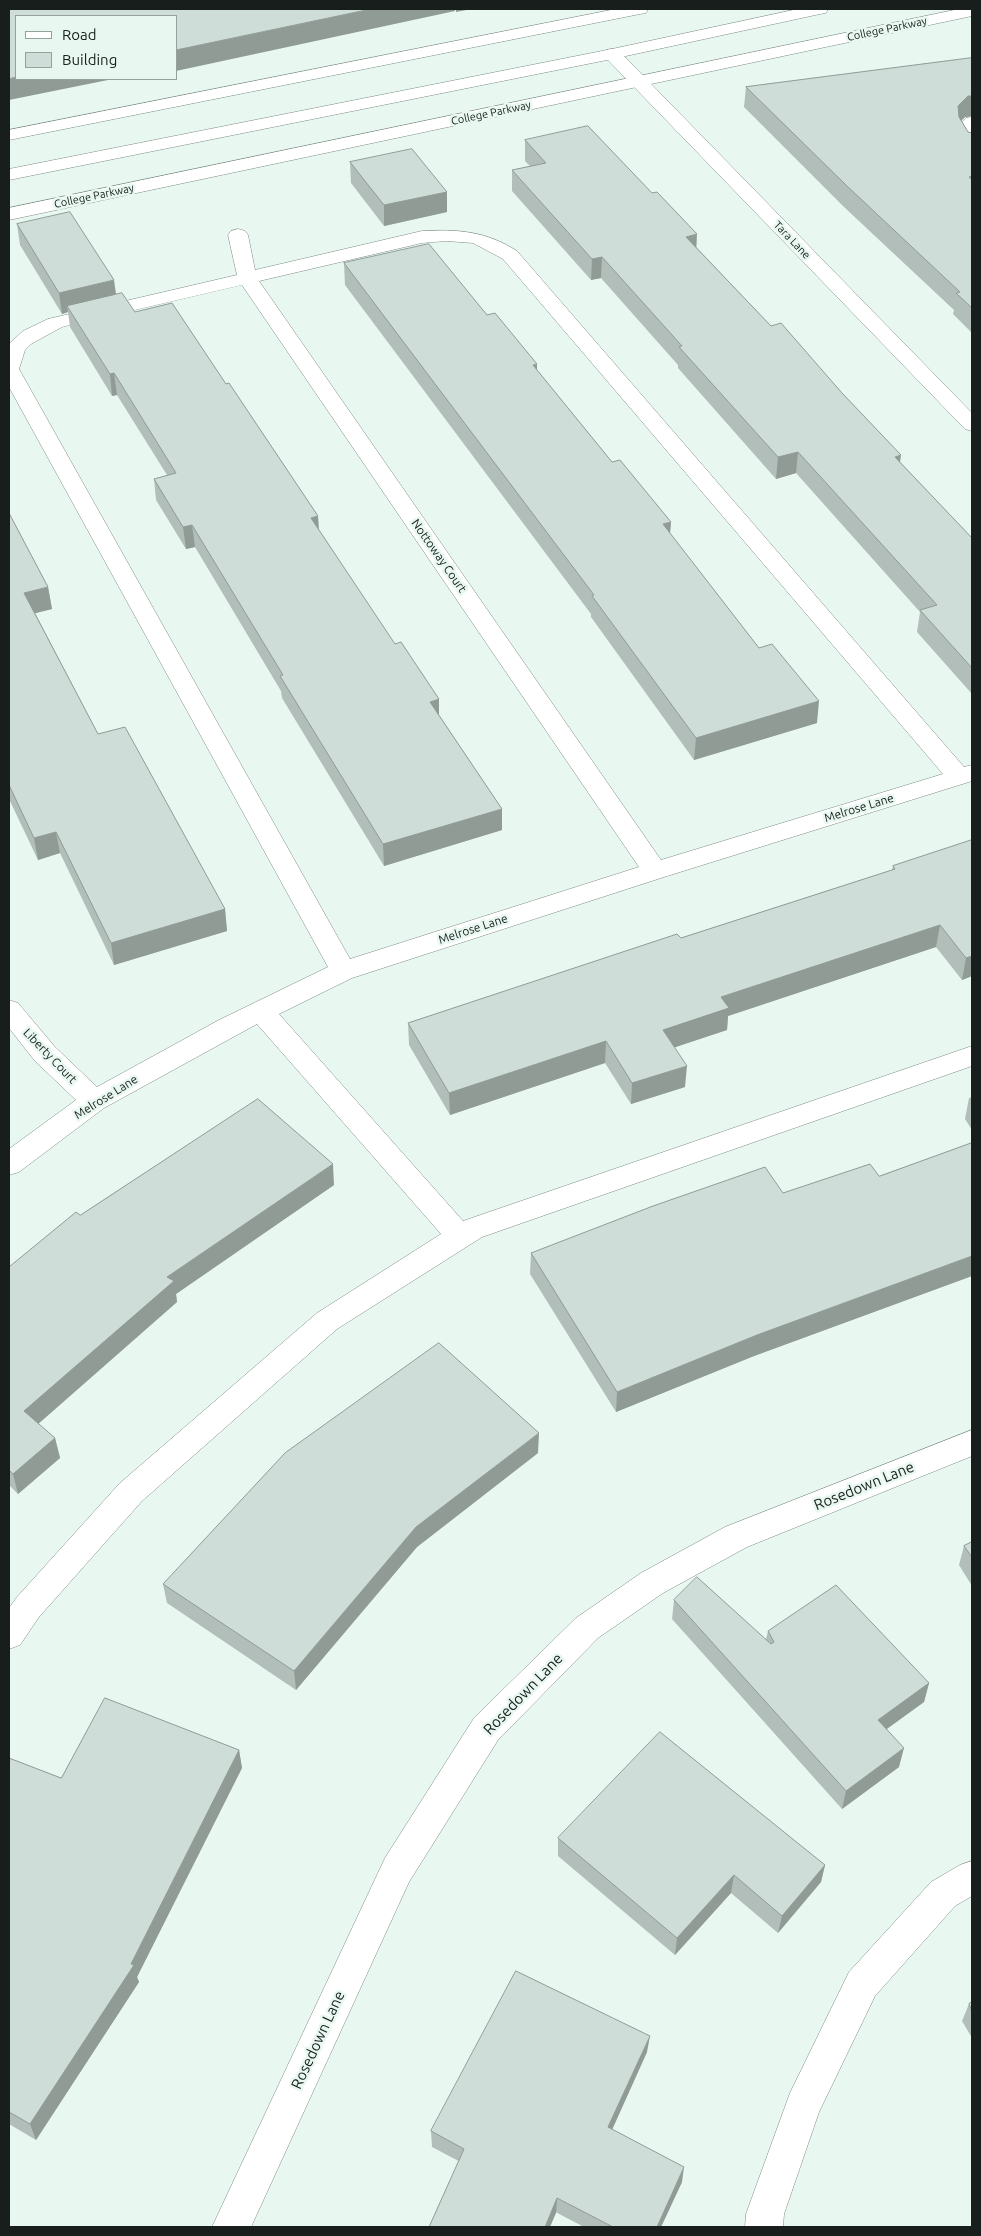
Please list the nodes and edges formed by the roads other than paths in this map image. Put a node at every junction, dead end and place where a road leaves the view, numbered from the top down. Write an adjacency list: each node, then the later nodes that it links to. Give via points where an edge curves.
1 (640, 9): 7 (street)
2 (820, 9): 4 (street)
3 (972, 11): 5 (street, College Parkway)
4 (612, 54): 5 (street, Tara Lane); 9 (street)
5 (639, 81): 10 (street, College Parkway); 13 (street, Tara Lane)
6 (972, 122): 8 (street, via 965,128)
7 (9, 135)
8 (972, 148)
9 (9, 175)
10 (9, 214)
11 (238, 235): 12 (street, Nottoway Court)
12 (247, 278): 14 (street, via 422,237 457,234 476,237 510,255); 15 (street, Nottoway Court); 16 (street, via 54,323 22,340 12,351 10,369)
13 (972, 425)
14 (965, 775): 15 (street, Melrose Lane)
15 (655, 871): 16 (street, Melrose Lane)
16 (343, 971): 18 (street, Melrose Lane)
17 (9, 1010): 20 (street, Liberty Court, via 45,1054)
18 (261, 1011): 20 (street, Melrose Lane); 22 (street)
19 (972, 1056): 22 (street, via 485,1223)
20 (94, 1101): 21 (street, Melrose Lane)
21 (9, 1164)
22 (460, 1237): 24 (street, via 328,1321 131,1492 28,1607)
23 (972, 1443): 26 (street, Rosedown Lane, via 736,1537 652,1583 586,1628 486,1729 397,1870)
24 (9, 1635)
25 (972, 1877): 27 (street, via 943,1894 862,1984 803,2106 765,2214)
26 (231, 2227)
27 (764, 2227)

